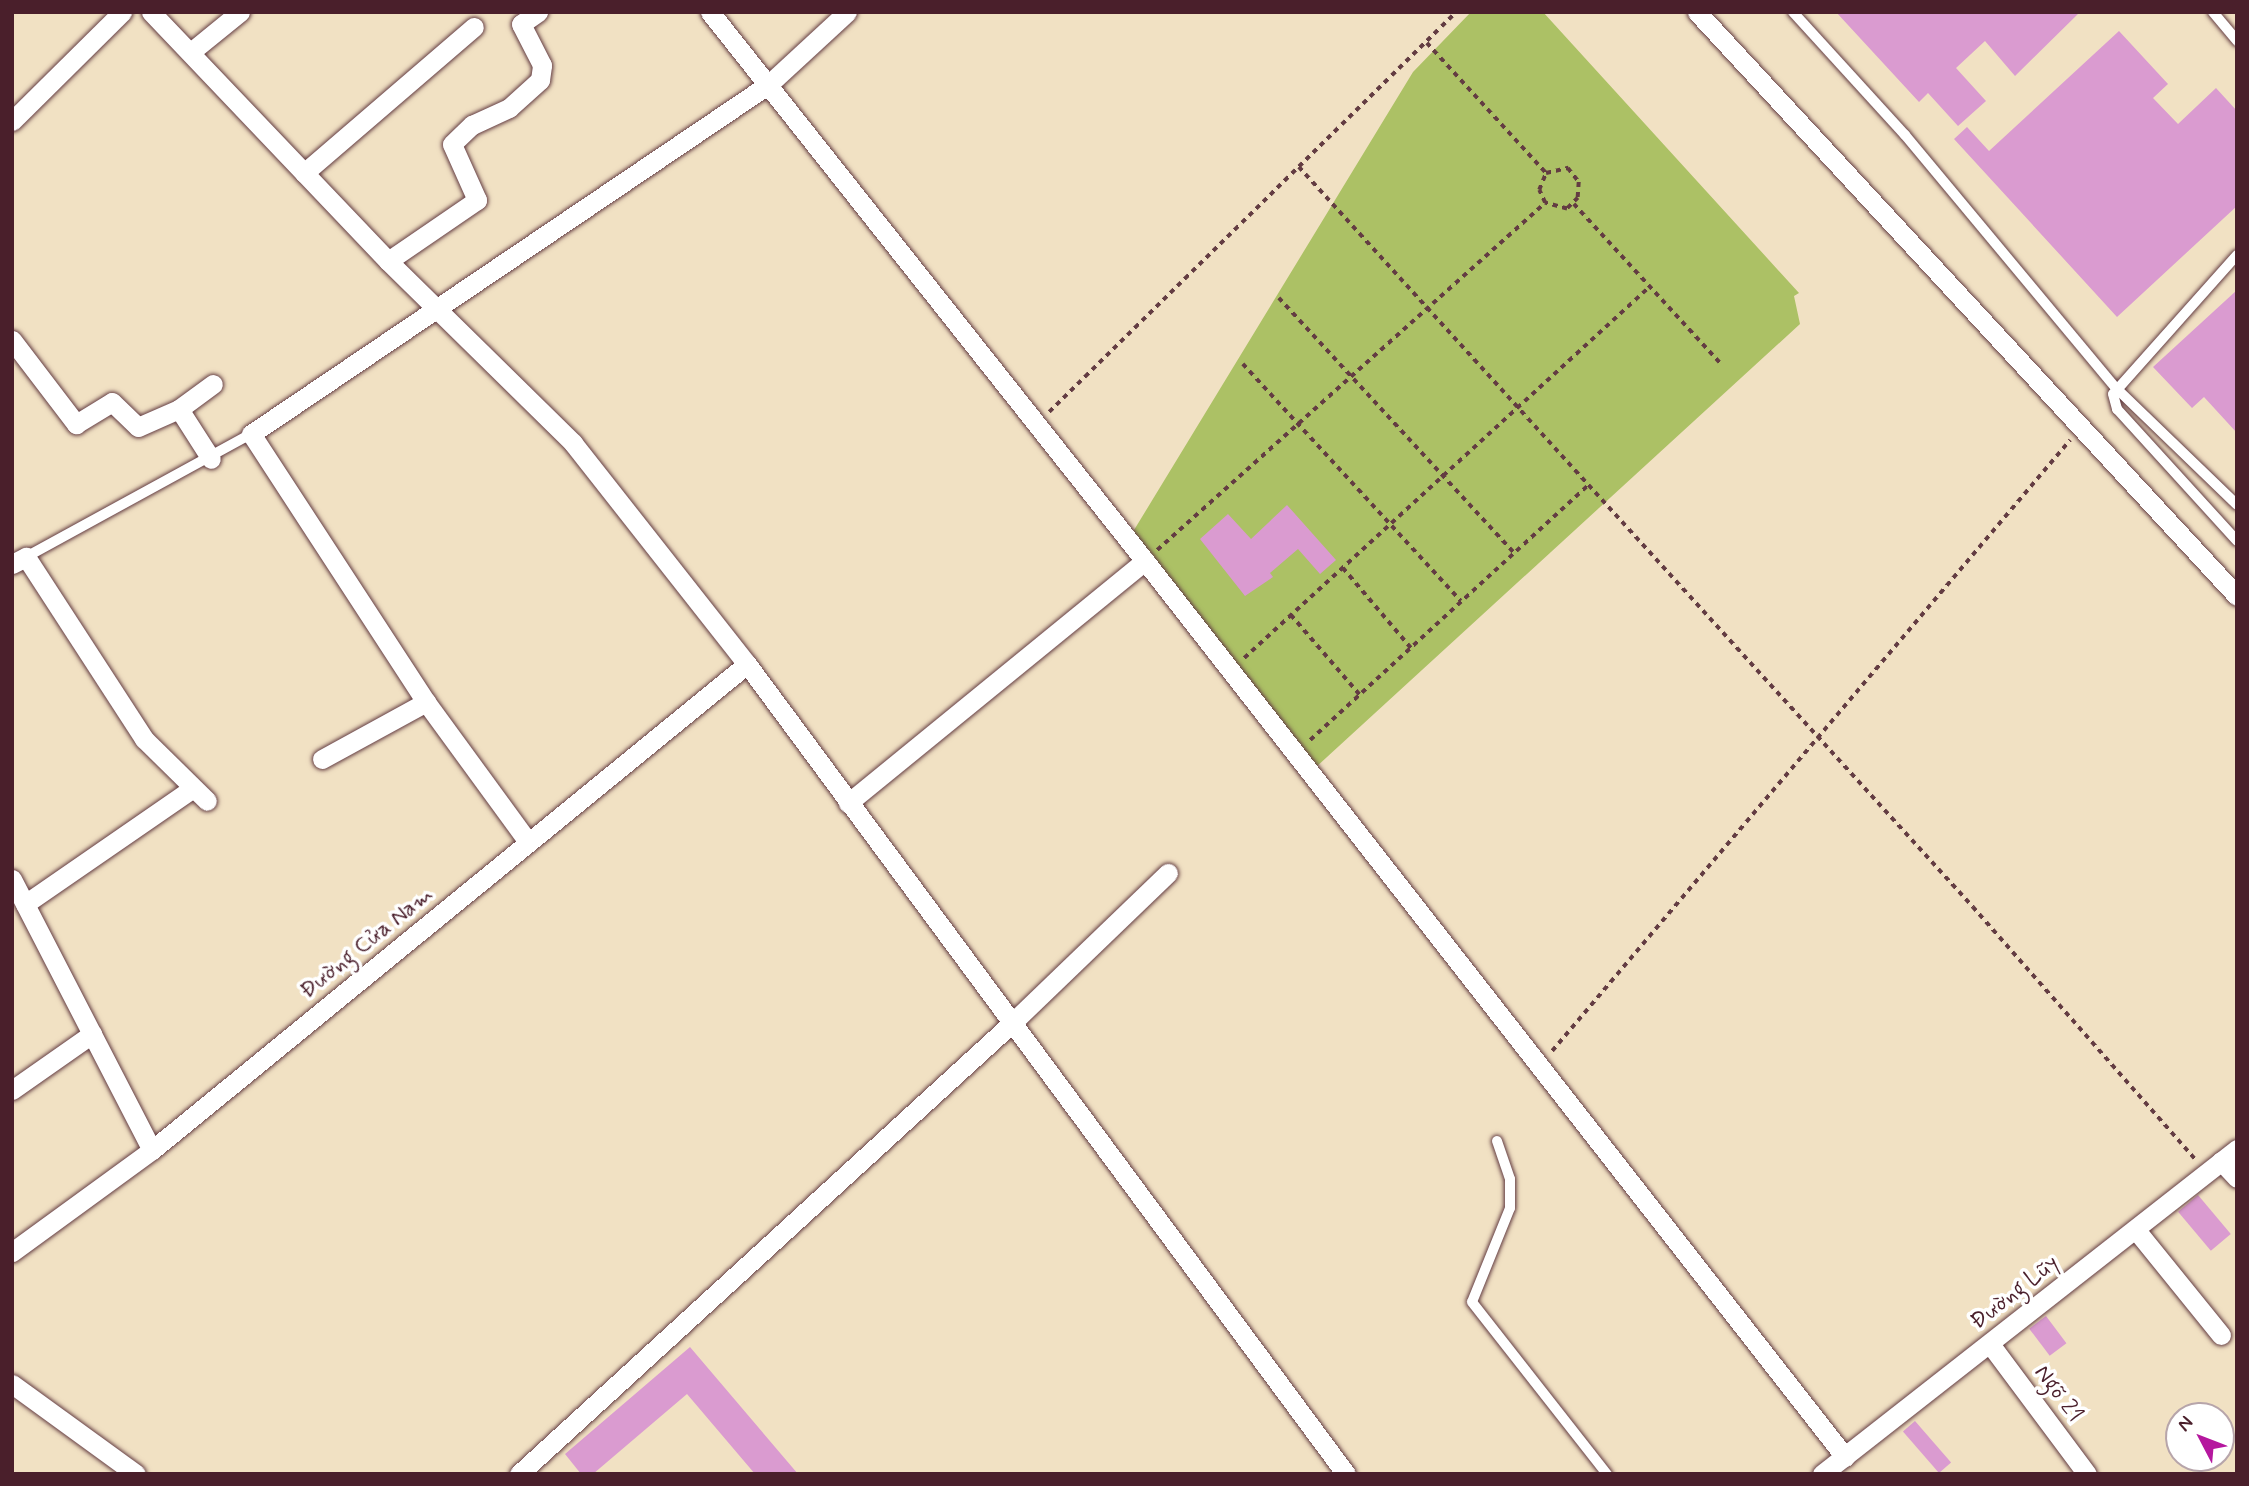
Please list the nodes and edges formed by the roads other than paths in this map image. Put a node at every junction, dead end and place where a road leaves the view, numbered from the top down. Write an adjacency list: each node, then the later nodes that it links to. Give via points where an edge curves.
1 (122, 12): 14 (street)
2 (240, 12): 12 (street)
3 (538, 12): 17 (street, via 521,23 542,65 540,80 509,108 472,125 452,144 477,200)
4 (710, 12): 13 (street)
5 (847, 12): 13 (street)
6 (1698, 12): 29 (street)
7 (1793, 12): 21 (lane, via 1905,135)
8 (2213, 12): 11 (lane)
9 (156, 14): 12 (street)
10 (474, 27): 15 (street)
11 (2237, 41)
12 (192, 51): 15 (street)
13 (769, 84): 18 (street); 28 (street)
14 (12, 121)
15 (304, 173): 17 (street)
16 (2237, 254): 21 (lane)
17 (388, 261): 18 (street)
18 (438, 308): 23 (street); 30 (street, via 573,443)
19 (12, 340): 22 (street, via 76,424 112,402 138,427)
20 (213, 384): 22 (street)
21 (2116, 388): 25 (lane); 26 (lane, via 2117,409)
22 (179, 409): 24 (street)
23 (251, 433): 24 (lane); 31 (street)
24 (211, 459): 27 (lane)
25 (2237, 505)
26 (2237, 541)
27 (19, 561): 37 (street, via 144,739 200,794)
28 (1146, 561): 33 (street); 50 (street, via 1539,1066)
29 (2237, 596)
30 (747, 664): 33 (street); 34 (street, Đường Cửa Nam)
31 (426, 702): 32 (street); 34 (street)
32 (322, 759)
33 (848, 803): 38 (street)
34 (528, 842): 42 (street, Đường Cửa Nam)
35 (1168, 873): 38 (street)
36 (12, 879): 37 (street)
37 (25, 904): 39 (street)
38 (1013, 1022): 52 (street); 53 (street)
39 (92, 1034): 40 (street); 42 (street)
40 (12, 1090)
41 (1497, 1141): 54 (lane, via 1510,1179 1510,1208 1472,1302)
42 (152, 1150): 46 (street, Đường Cửa Nam)
43 (2222, 1161): 44 (street); 45 (street, Đường Lũy)
44 (2237, 1178)
45 (2136, 1230): 47 (street); 48 (street, Đường Lũy)
46 (12, 1252)
47 (2221, 1335)
48 (1990, 1344): 50 (street, Đường Lũy); 55 (street, Ngõ 21)
49 (12, 1384): 51 (street)
50 (1839, 1467)
51 (136, 1474)
52 (519, 1474)
53 (1346, 1474)
54 (1607, 1474)
55 (2087, 1474)

